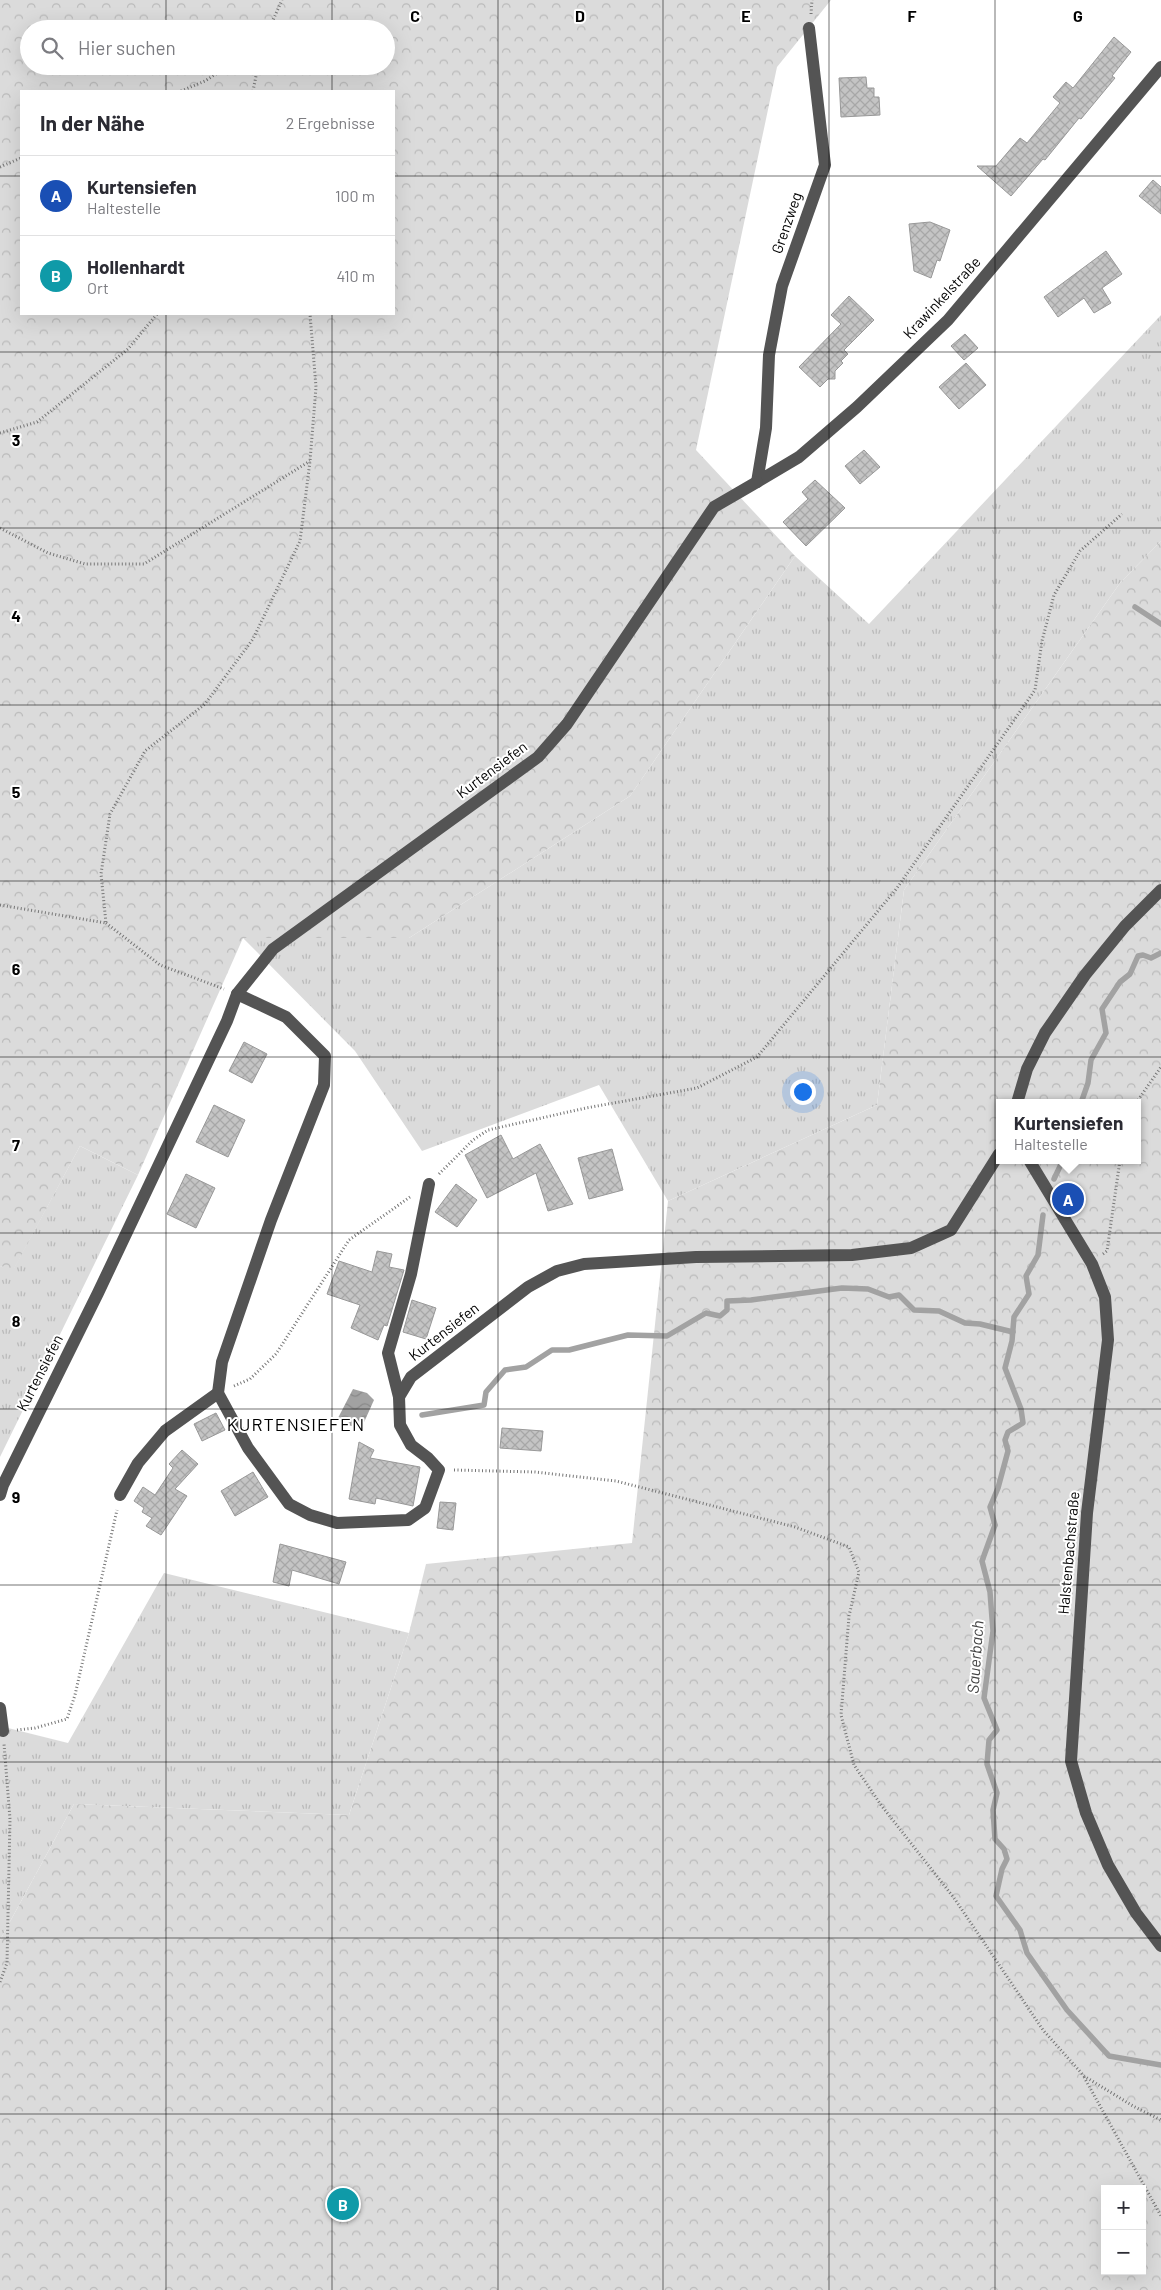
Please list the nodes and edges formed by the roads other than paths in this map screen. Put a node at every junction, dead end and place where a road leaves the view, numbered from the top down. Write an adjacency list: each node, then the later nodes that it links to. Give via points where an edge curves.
1 (810, 28): 3 (street, Grenzweg, via 825,164 782,286 769,355 766,428)
2 (1161, 67): 3 (street, Krawinkelstraße, via 948,320 799,457)
3 (757, 482): 5 (street, Kurtensiefen, via 714,507 567,724 538,757 273,949)
4 (1161, 890): 6 (street, via 1085,975 1045,1033 1027,1069)
5 (237, 994): 10 (street, via 286,1017 325,1056 324,1085 271,1220 222,1362); 12 (street, Kurtensiefen, via 219,1039)
6 (1018, 1099)
7 (996, 1159): 11 (street, Kurtensiefen, via 951,1230 911,1248 852,1255 696,1257 584,1264 556,1270 528,1287 411,1377)
8 (1031, 1164): 16 (street, Halstenbachstraße, via 1092,1264 1105,1297 1108,1340 1087,1513 1072,1761 1086,1813 1108,1865 1136,1913)
9 (429, 1184): 11 (street, via 411,1274 388,1353)
10 (218, 1393): 11 (street, via 248,1448 289,1504 310,1516 337,1523 408,1520 425,1508 438,1470 411,1445 400,1425); 13 (street, via 164,1431 138,1463)
11 (399, 1397)
12 (0, 1495)
13 (120, 1495)
14 (0, 1708): 15 (street)
15 (4, 1731)
16 (1161, 1946)

